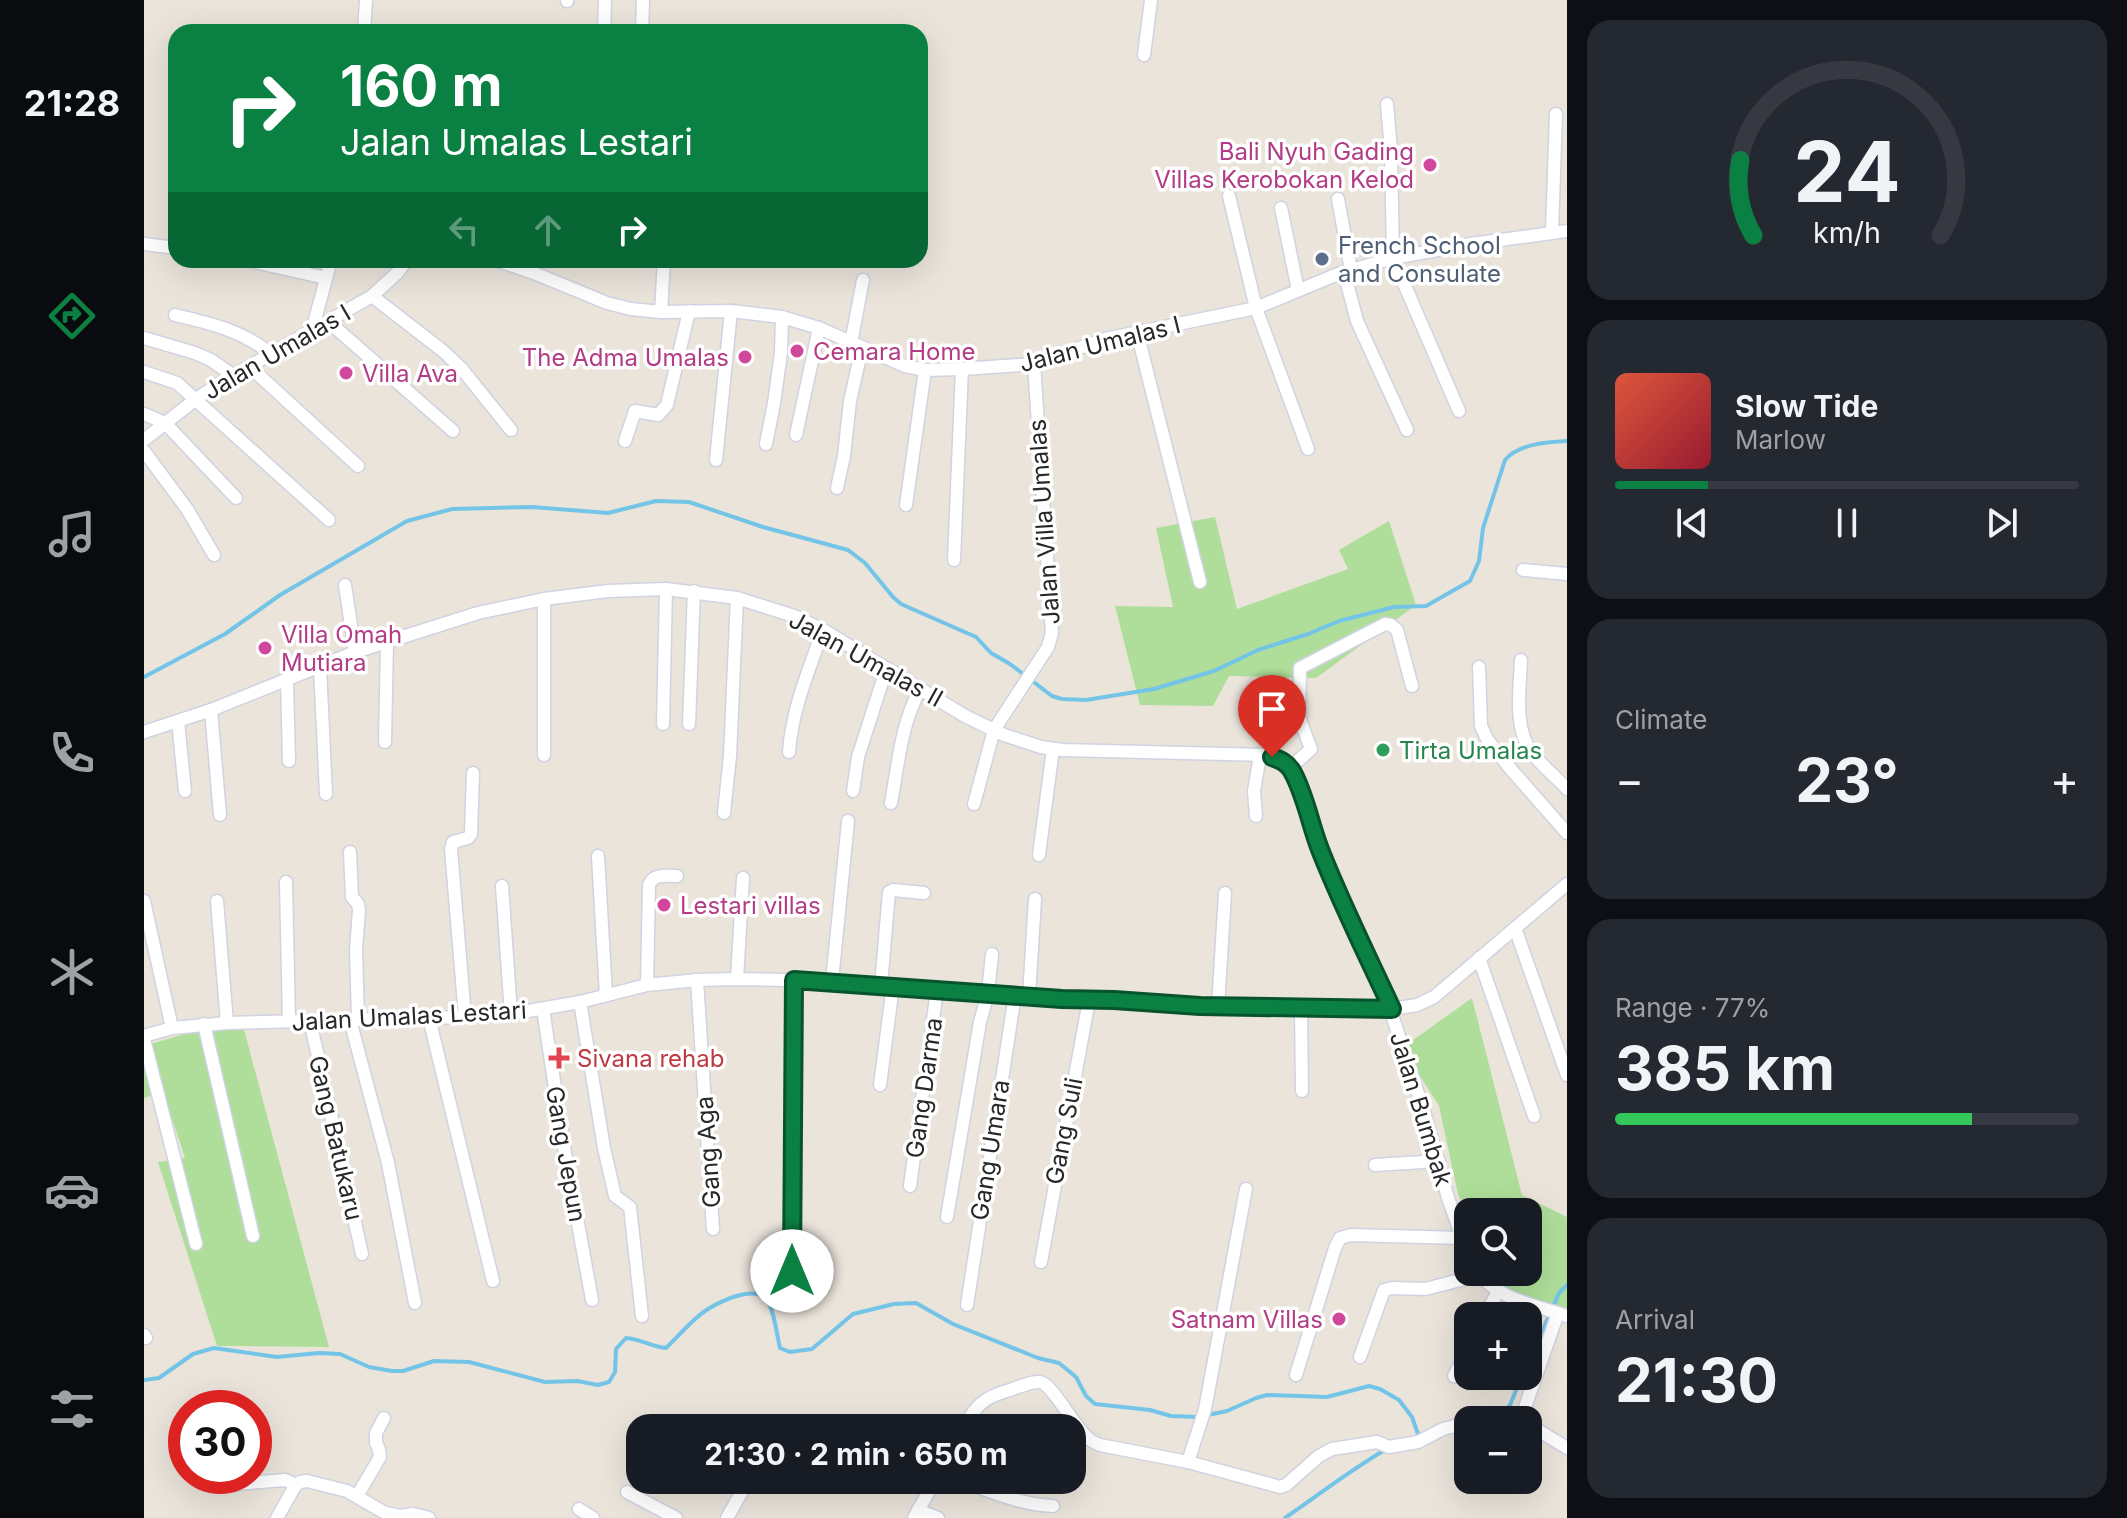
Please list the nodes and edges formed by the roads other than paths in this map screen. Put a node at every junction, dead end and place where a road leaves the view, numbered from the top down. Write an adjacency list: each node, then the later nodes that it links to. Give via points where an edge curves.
1 (366, 0): 5 (street)
2 (605, 0): 6 (street)
3 (643, 0): 7 (street)
4 (1151, 0): 8 (street)
5 (364, 24)
6 (604, 24)
7 (642, 24)
8 (1144, 55)
9 (1387, 104): 18 (street)
10 (1556, 114): 15 (street)
11 (1229, 196): 29 (street)
12 (1338, 199): 24 (street)
13 (1281, 208): 27 (street)
14 (1567, 231): 15 (street, Jalan Umalas I)
15 (1552, 232): 18 (street, Jalan Umalas I)
16 (144, 244): 17 (street)
17 (168, 247)
18 (1393, 258): 24 (street, Jalan Umalas I); 49 (street)
19 (282, 268): 25 (street)
20 (329, 268): 25 (street)
21 (401, 268): 28 (street, Jalan Umalas I)
22 (519, 268): 32 (street, Jalan Umalas I, via 607,303)
23 (664, 268): 32 (street)
24 (1347, 271): 27 (street, Jalan Umalas I); 53 (street, via 1357,321)
25 (326, 278): 37 (street)
26 (863, 280): 40 (street)
27 (1298, 290): 29 (street, Jalan Umalas I)
28 (372, 296): 35 (street, Jalan Umalas I); 52 (street, via 461,368)
29 (1256, 308): 38 (street, Jalan Umalas I); 59 (street)
30 (689, 311): 31 (street, Jalan Umalas I); 32 (street, Jalan Umalas I); 57 (street, via 667,405 658,415 635,411)
31 (731, 311): 34 (street, Jalan Umalas I); 61 (street)
32 (661, 312)
33 (175, 315): 41 (street, via 219,326)
34 (782, 317): 36 (street, Jalan Umalas I); 58 (street)
35 (329, 322): 37 (street, Jalan Umalas I); 54 (street)
36 (819, 328): 40 (street, Jalan Umalas I); 55 (street)
37 (312, 331): 41 (street, Jalan Umalas I)
38 (1137, 332): 42 (street, Jalan Umalas I); 71 (street)
39 (144, 338): 47 (street, via 195,353)
40 (856, 346): 45 (street, Jalan Umalas I); 63 (street)
41 (271, 354): 43 (street, Jalan Umalas I)
42 (1034, 364): 44 (street, Jalan Umalas I); 91 (street, Jalan Villa Umalas, via 1052,633)
43 (250, 367): 47 (street, Jalan Umalas I); 62 (street)
44 (962, 369): 45 (street, Jalan Umalas I); 68 (street)
45 (925, 370): 65 (street)
46 (144, 372): 48 (street, via 177,383)
47 (234, 376): 48 (street, Jalan Umalas I)
48 (196, 399): 51 (street, Jalan Umalas I); 66 (street)
49 (1459, 411)
50 (144, 414): 51 (street)
51 (165, 423): 56 (street, Jalan Umalas I); 64 (street)
52 (511, 430)
53 (1407, 430)
54 (453, 431)
55 (796, 435)
56 (144, 440)
57 (625, 441)
58 (766, 444)
59 (1308, 449)
60 (144, 451): 67 (street)
61 (716, 460)
62 (358, 466)
63 (837, 488)
64 (236, 498)
65 (906, 505)
66 (329, 520)
67 (214, 555)
68 (954, 560)
69 (1523, 570): 70 (street)
70 (1567, 574)
71 (1200, 582)
72 (345, 585): 79 (street)
73 (666, 589): 74 (street, Jalan Umalas II); 76 (street, Jalan Umalas II); 89 (street)
74 (694, 591): 75 (street, Jalan Umalas II); 90 (street)
75 (737, 598): 77 (street, Jalan Umalas II); 107 (street)
76 (544, 599): 78 (street, Jalan Umalas II); 96 (street)
77 (823, 630): 83 (street, Jalan Umalas II); 95 (street, via 792,724)
78 (387, 641): 79 (street, Jalan Umalas II); 93 (street)
79 (355, 652): 81 (street, Jalan Umalas II)
80 (1521, 660): 101 (street, via 1525,740)
81 (320, 667): 84 (street, Jalan Umalas II); 104 (street)
82 (1479, 667): 111 (street, via 1481,726 1487,739)
83 (886, 670): 86 (street, Jalan Umalas II); 103 (street, via 858,757)
84 (287, 680): 87 (street, Jalan Umalas II); 98 (street)
85 (1412, 686): 99 (street, via 1397,630 1385,624 1300,668 1299,717 1311,749)
86 (920, 690): 91 (street, Jalan Umalas II); 105 (street, via 904,733)
87 (211, 710): 88 (street, Jalan Umalas II); 108 (street)
88 (178, 721): 92 (street, Jalan Umalas II); 102 (street)
89 (663, 724)
90 (689, 724)
91 (994, 730): 94 (street, Jalan Umalas II); 106 (street, Jalan Villa Umalas)
92 (144, 732)
93 (385, 742)
94 (1053, 749): 97 (street, Jalan Umalas II); 113 (street)
95 (789, 752)
96 (544, 755)
97 (1260, 755): 99 (street, Jalan Umalas II); 109 (street)
98 (289, 761)
99 (1290, 768): 143 (street, via 1331,878)
100 (473, 773): 145 (street, via 471,834 453,842 451,849)
101 (1567, 789)
102 (185, 791)
103 (853, 791)
104 (326, 794)
105 (891, 803)
106 (974, 804)
107 (724, 813)
108 (220, 815)
109 (1256, 816)
110 (848, 821): 131 (street)
111 (1567, 833)
112 (350, 852): 147 (street, via 352,897 359,910)
113 (1039, 855)
114 (598, 856): 136 (street)
115 (677, 876): 132 (street, via 656,877 649,885)
116 (743, 878): 128 (street)
117 (286, 882): 148 (street)
118 (502, 886): 144 (street)
119 (1566, 888): 125 (street, Jalan Umalas Lestari)
120 (924, 893): 133 (street, via 889,892)
121 (1225, 893): 140 (street)
122 (1035, 899): 137 (street, Gang Umara)
123 (144, 901): 152 (street)
124 (217, 901): 150 (street)
125 (1515, 928): 127 (street, Jalan Umalas Lestari); 154 (street)
126 (992, 954): 135 (street)
127 (1479, 958): 143 (street, Jalan Umalas Lestari, via 1434,997); 157 (street)
128 (737, 979): 129 (street, Jalan Umalas Lestari); 130 (street, Jalan Umalas Lestari)
129 (697, 980): 132 (street, Jalan Umalas Lestari); 164 (street, Gang Aga)
130 (794, 980): 131 (street, Jalan Umalas Lestari); 175 (street)
131 (832, 981): 133 (street, Jalan Umalas Lestari)
132 (647, 985): 136 (street, Jalan Umalas Lestari)
133 (887, 986): 134 (street, Jalan Umalas Lestari); 155 (street)
134 (937, 990): 135 (street, Jalan Umalas Lestari); 160 (street, Gang Darma)
135 (988, 993): 137 (street, Jalan Umalas Lestari); 163 (street)
136 (606, 995): 139 (street, Jalan Umalas Lestari)
137 (1022, 996): 138 (street, Jalan Umalas Lestari); 178 (street, Gang Umara)
138 (1089, 1000): 140 (street, Jalan Umalas Lestari); 169 (street, Gang Suli)
139 (580, 1002): 142 (street, Jalan Umalas Lestari); 180 (street, via 615,1196 630,1207)
140 (1218, 1007): 141 (street, Jalan Umalas Lestari)
141 (1301, 1008): 143 (street, Jalan Umalas Lestari); 156 (street)
142 (543, 1009): 144 (street, Jalan Umalas Lestari); 174 (street, Gang Jepun)
143 (1392, 1009): 158 (street, Jalan Bumbak)
144 (511, 1014): 145 (street, Jalan Umalas Lestari)
145 (465, 1017): 146 (street, Jalan Umalas Lestari)
146 (429, 1018): 147 (street, Jalan Umalas Lestari); 170 (street)
147 (354, 1019): 149 (street, Jalan Umalas Lestari); 177 (street)
148 (289, 1021): 149 (street, Jalan Umalas Lestari); 150 (street, Jalan Umalas Lestari)
149 (310, 1021): 168 (street, Gang Batukaru)
150 (227, 1023): 151 (street, Jalan Umalas Lestari)
151 (204, 1024): 152 (street, Jalan Umalas Lestari); 165 (street)
152 (172, 1028): 153 (street, Jalan Umalas Lestari)
153 (144, 1037): 167 (street)
154 (1567, 1075)
155 (880, 1085)
156 (1302, 1091)
157 (1534, 1116)
158 (1439, 1161): 159 (street); 162 (street, Jalan Bumbak)
159 (1375, 1165)
160 (910, 1186)
161 (1246, 1189): 191 (street, via 1205,1409)
162 (1454, 1214)
163 (947, 1217)
164 (713, 1229)
165 (253, 1236)
166 (1454, 1238): 182 (street, via 1340,1238)
167 (196, 1244)
168 (362, 1254)
169 (1041, 1262)
170 (493, 1281)
171 (1454, 1281): 181 (street, via 1425,1289 1384,1290)
172 (1492, 1286): 173 (street)
173 (1498, 1291): 176 (street); 179 (street)
174 (592, 1300)
175 (792, 1302)
176 (1492, 1302)
177 (415, 1303)
178 (967, 1305)
179 (1562, 1314): 183 (street)
180 (642, 1316)
181 (1360, 1357)
182 (1296, 1375)
183 (1530, 1406)
184 (971, 1414): 185 (street, via 982,1401 1035,1383 1050,1389)
185 (1068, 1414)
186 (384, 1418): 198 (street, via 376,1433 380,1457)
187 (1454, 1426): 191 (street, via 1418,1442 1332,1449 1280,1487)
188 (1542, 1433): 190 (street)
189 (1086, 1436): 191 (street, via 1100,1445)
190 (1567, 1448)
191 (1188, 1462)
192 (272, 1481): 193 (street)
193 (301, 1484): 198 (street); 202 (street)
194 (631, 1494): 205 (street)
195 (739, 1494): 206 (street)
196 (927, 1494): 201 (street)
197 (1000, 1494): 199 (street)
198 (357, 1496): 203 (street, via 385,1513)
199 (1053, 1506)
200 (579, 1509): 204 (street)
201 (916, 1514): 207 (street)
202 (277, 1518)
203 (429, 1518)
204 (593, 1518)
205 (676, 1518)
206 (727, 1518)
207 (938, 1518)

